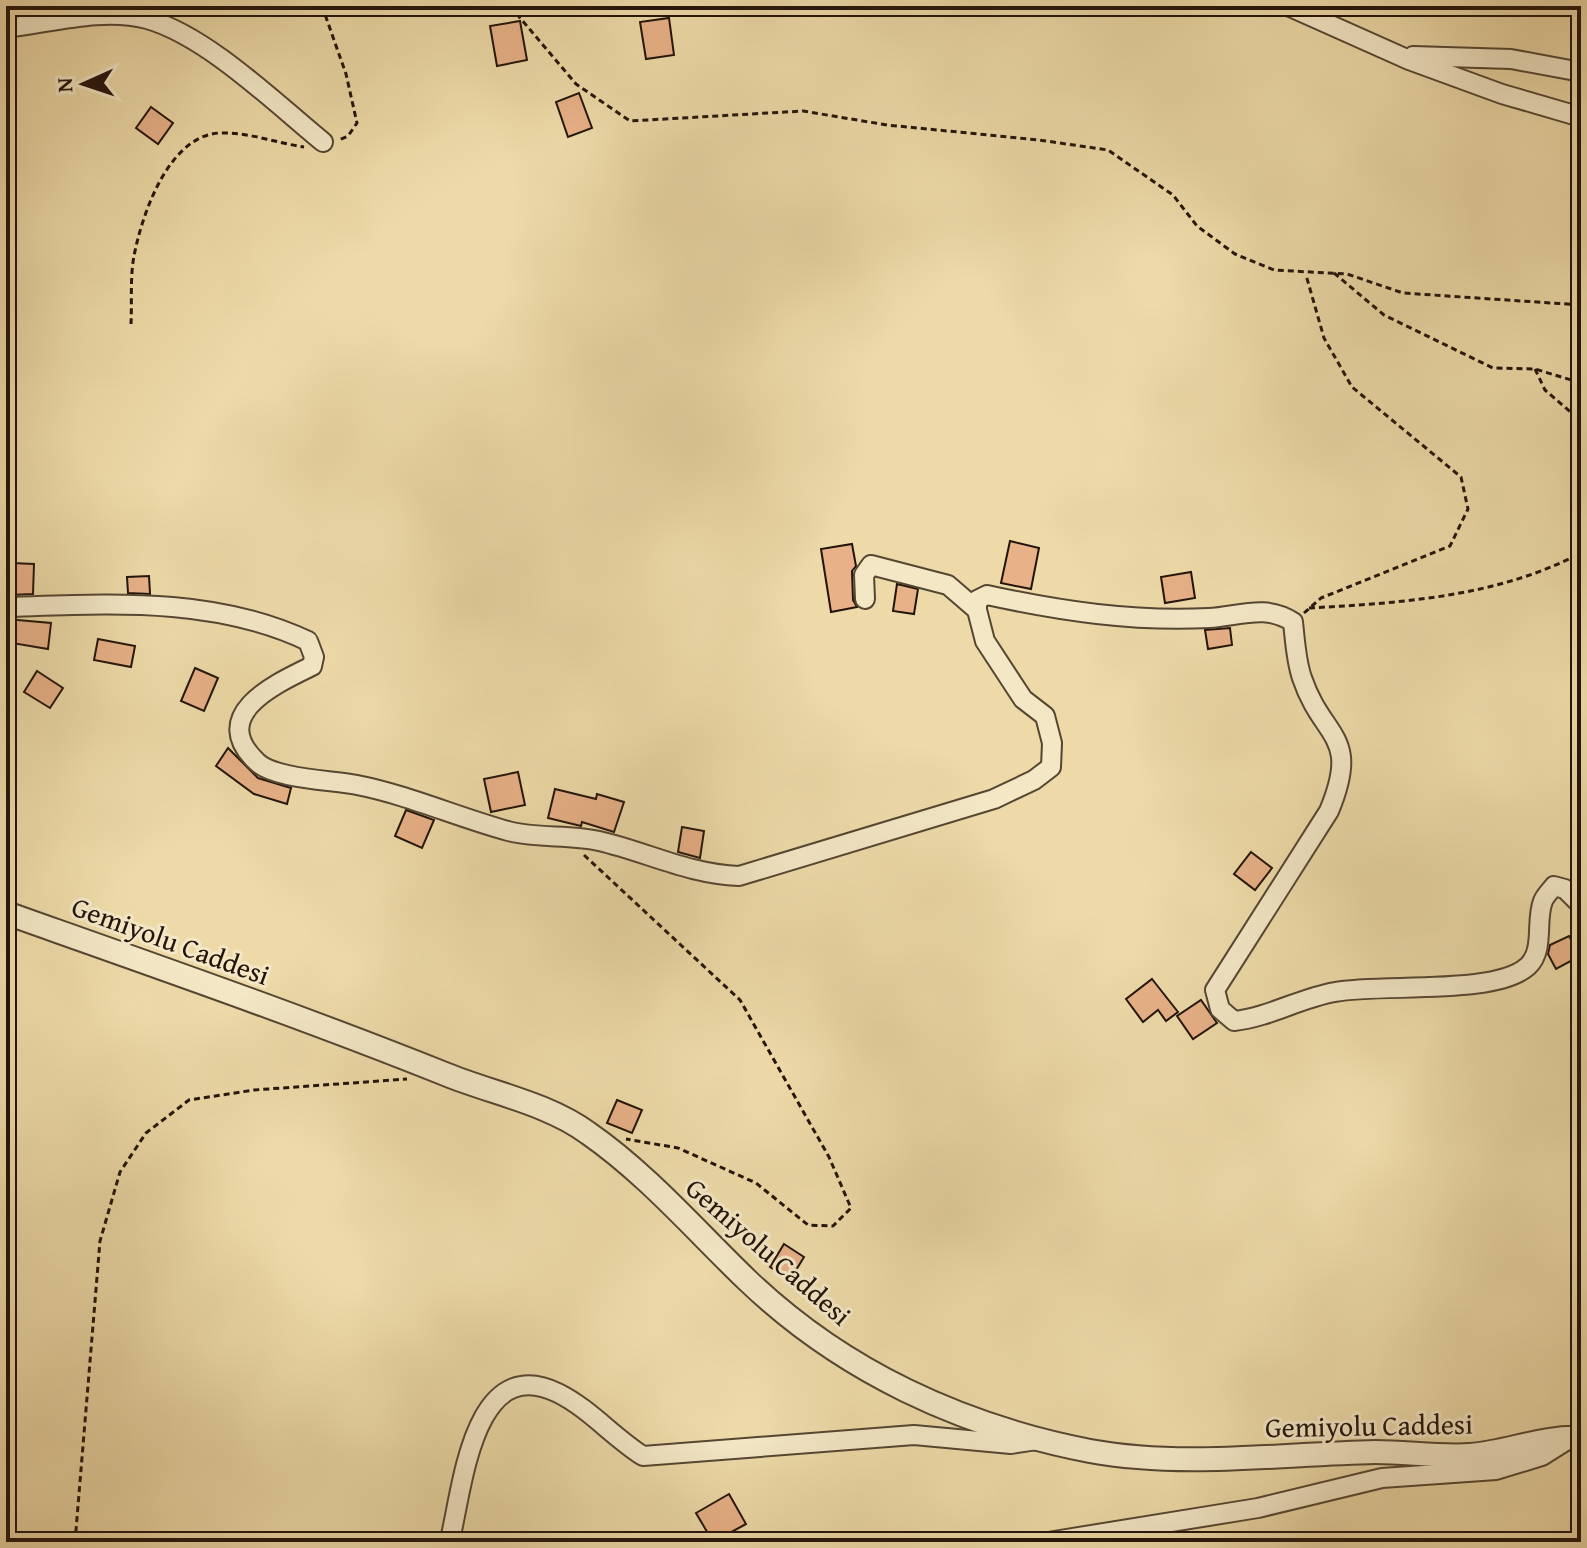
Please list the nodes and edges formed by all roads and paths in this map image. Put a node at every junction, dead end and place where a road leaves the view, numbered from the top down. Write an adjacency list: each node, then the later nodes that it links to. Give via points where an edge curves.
1 (322, 6): 8 (path, via 357,123 348,136)
2 (510, 6): 10 (path, via 576,84 630,121 803,111 1108,150 1173,195 1197,226 1235,254 1274,270)
3 (1288, 6): 5 (street)
4 (6, 28): 8 (street, via 112,16 147,19 219,57)
5 (1398, 55): 6 (street, via 1511,59); 7 (street)
6 (1581, 72)
7 (1581, 117)
8 (323, 142): 12 (path, via 303,147 217,133 184,147 145,218 134,257)
9 (1334, 273): 10 (path); 11 (path, via 1403,293); 13 (path, via 1384,315 1436,341 1493,368)
10 (1306, 275): 19 (path, via 1324,338 1352,387 1461,477 1468,509 1450,546 1321,598)
11 (1581, 305)
12 (131, 324)
13 (1535, 369): 14 (path); 15 (path, via 1545,390)
14 (1581, 383)
15 (1581, 421)
16 (1581, 549): 19 (path, via 1536,576 1453,594)
17 (865, 599): 20 (street, via 864,575 871,565 948,585)
18 (6, 607): 22 (street, via 142,605 226,612 281,628 308,641 314,657 312,666 249,703 240,718 241,736 258,763 284,773 360,786 511,832)
19 (1309, 608): 21 (path)
20 (977, 610): 21 (street, via 977,600 987,595 1116,618 1278,612); 22 (street, via 985,641 1023,699 1045,716 1051,767 1034,780 994,799 739,876 705,875 598,841)
21 (1293, 622): 23 (street, via 1302,679 1339,740 1341,783 1329,811 1215,990 1220,1009 1234,1021 1262,1018 1332,992 1376,986 1450,987 1516,976 1531,963 1543,902 1554,886)
22 (566, 837): 26 (path, via 740,1000 829,1157 851,1208 833,1226 808,1225 756,1183 678,1148)
23 (1581, 905)
24 (6, 913): 28 (street, Gemiyolu Caddesi, via 357,1038 587,1131 819,1340 900,1390 952,1412)
25 (419, 1078): 30 (path, via 189,1100 146,1133 120,1172 100,1241)
26 (617, 1137)
27 (1576, 1437): 28 (street, Gemiyolu Caddesi, via 1468,1455 1144,1458); 31 (street, via 1542,1456 1496,1470 1382,1478 1258,1508)
28 (1044, 1439): 29 (street, via 1011,1444 914,1435 643,1456 559,1394 539,1385 518,1386 485,1412 474,1435)
29 (451, 1535)
30 (75, 1542)
31 (1048, 1542)

